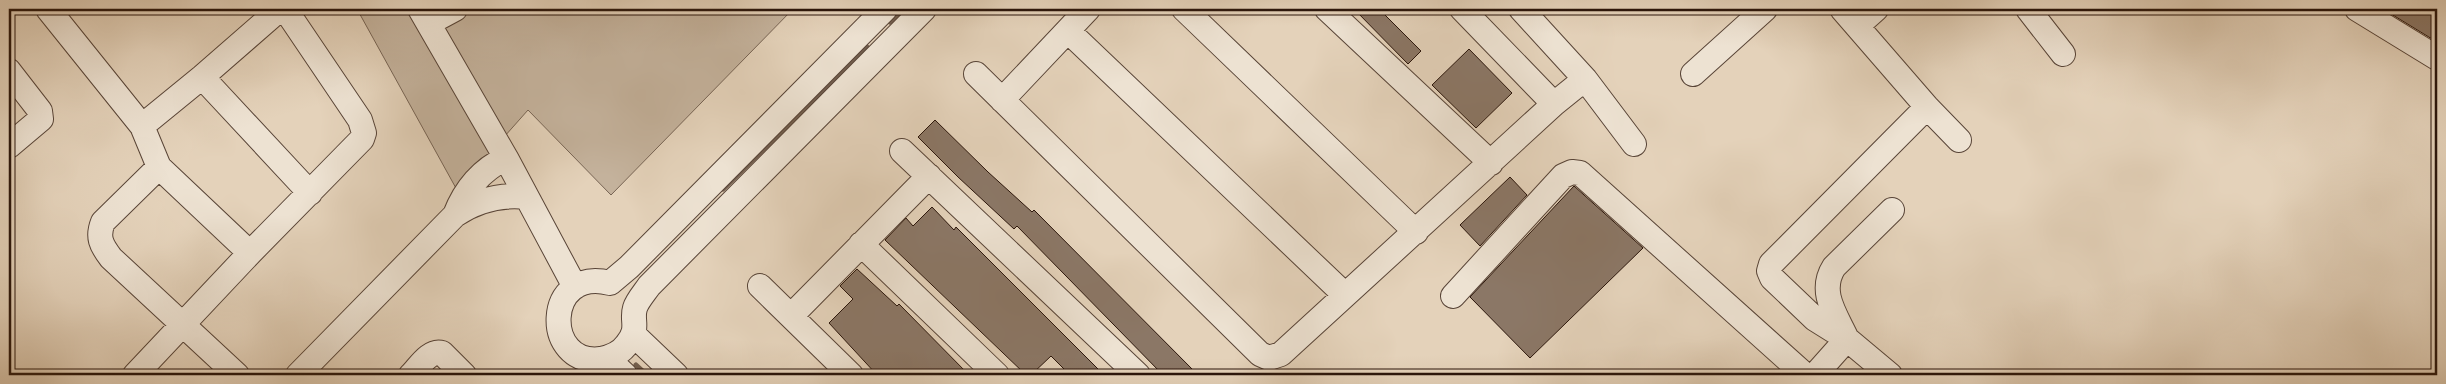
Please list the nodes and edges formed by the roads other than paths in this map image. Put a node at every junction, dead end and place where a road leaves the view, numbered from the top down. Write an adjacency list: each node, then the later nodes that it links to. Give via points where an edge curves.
1 (48, 9): 30 (street)
2 (280, 9): 25 (street)
3 (285, 9): 39 (street, via 360,120 364,133 360,143)
4 (455, 9): 16 (street)
5 (885, 9): 19 (street)
6 (924, 9): 19 (street)
7 (1088, 9): 18 (street)
8 (1184, 9): 43 (street)
9 (1327, 9): 36 (street)
10 (1462, 9): 28 (street)
11 (1520, 9): 26 (street)
12 (1765, 9): 24 (street)
13 (1876, 9): 17 (street)
14 (2028, 9): 20 (street)
15 (2357, 9): 21 (street)
16 (424, 16): 35 (street)
17 (1849, 17): 29 (street)
18 (1068, 31): 27 (street); 48 (street)
19 (878, 37): 47 (street, via 610,283 592,281); 52 (street, via 649,286 634,309)
20 (2063, 54)
21 (2437, 58)
22 (9, 71): 33 (street, via 40,111 40,119)
23 (976, 74): 27 (street)
24 (1693, 74)
25 (202, 77): 30 (street); 39 (street)
26 (1585, 79): 28 (street); 32 (street)
27 (1002, 100): 48 (street, via 1260,354 1269,358 1281,354)
28 (1554, 104): 36 (street)
29 (1927, 107): 31 (street); 53 (street, via 1769,269 1772,278 1815,319)
30 (142, 126): 37 (street)
31 (1959, 140)
32 (1634, 144)
33 (9, 146)
34 (902, 151): 38 (street)
35 (506, 158): 40 (street); 42 (street, via 472,183)
36 (1491, 164): 43 (street)
37 (160, 167): 45 (street); 51 (street, via 103,222 98,233 111,258)
38 (929, 176): 44 (street); 64 (street)
39 (310, 193): 45 (street)
40 (527, 197): 42 (street, via 489,198); 47 (street)
41 (1892, 210): 53 (street, via 1834,266 1829,275 1826,286 1828,299)
42 (455, 215): 57 (street)
43 (1416, 232): 48 (street)
44 (862, 244): 50 (street); 63 (street)
45 (250, 253): 51 (street)
46 (760, 286): 50 (street)
47 (575, 287): 54 (street, via 558,312 560,335 579,355)
48 (1344, 294)
49 (1453, 296): 65 (street, via 1563,176 1580,173)
50 (791, 316): 62 (street)
51 (182, 326): 55 (street); 56 (street)
52 (634, 334): 54 (street, via 618,353); 61 (street)
53 (1846, 339): 66 (street); 67 (street)
54 (607, 358): 60 (street)
55 (135, 375)
56 (237, 375)
57 (298, 375)
58 (411, 375): 59 (street, via 432,353 438,352)
59 (464, 375)
60 (625, 375)
61 (676, 375)
62 (851, 375)
63 (997, 375)
64 (1138, 375)
65 (1805, 375)
66 (1815, 375)
67 (1890, 375)

